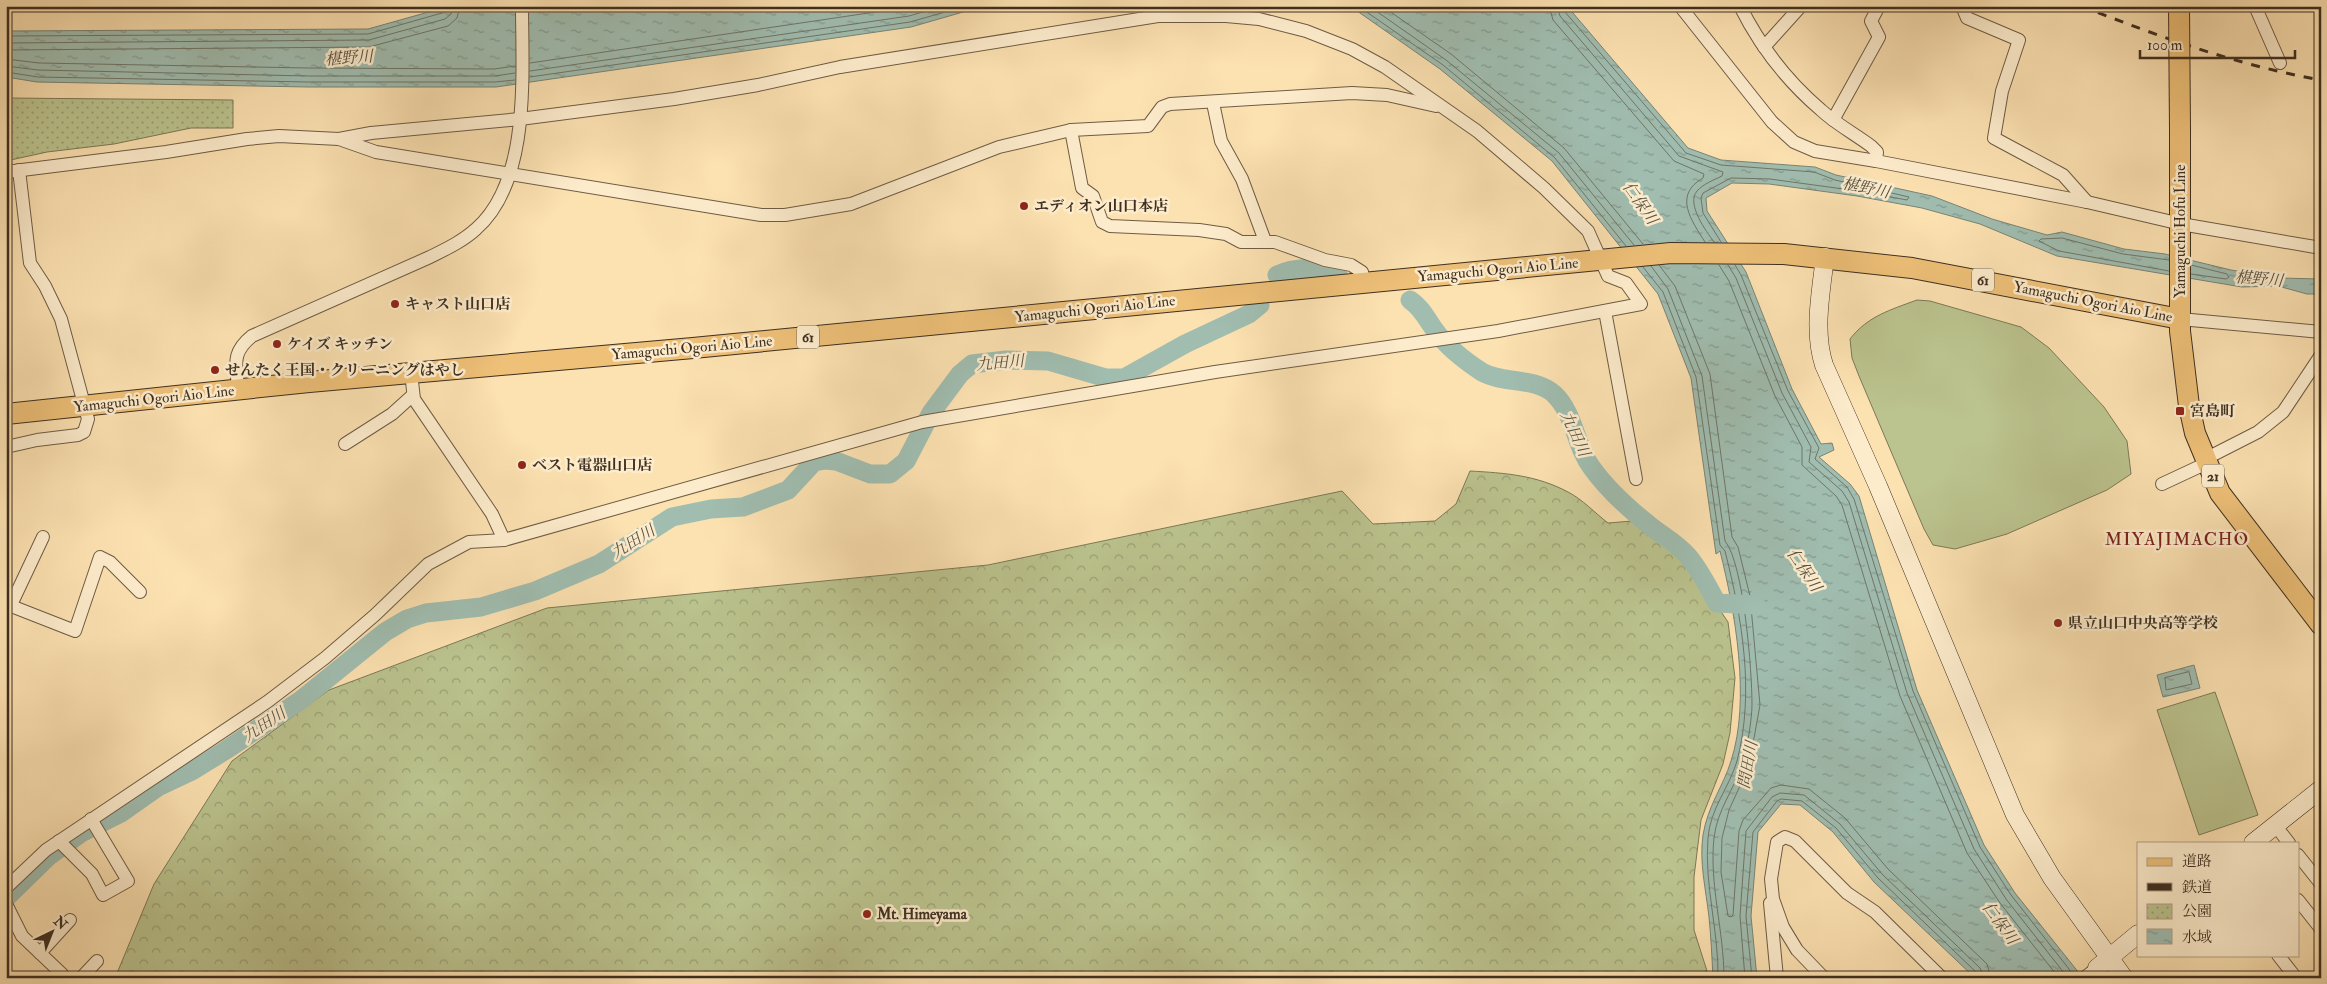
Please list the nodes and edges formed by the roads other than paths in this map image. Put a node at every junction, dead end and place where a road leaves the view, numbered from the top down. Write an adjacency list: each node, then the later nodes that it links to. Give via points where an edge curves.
1 (522, 6): 13 (street)
2 (1680, 6): 17 (street, via 1772,122 1794,142 1815,152)
3 (1740, 6): 9 (street)
4 (1801, 6): 9 (street)
5 (1879, 6): 14 (street, via 1871,21 1879,37)
6 (1962, 6): 20 (street, via 1967,18 2019,40 2002,91 1994,138 2063,175)
7 (2179, 6): 21 (main road, Yamaguchi Hofu Line / 21, bridge)
8 (2255, 6): 10 (street)
9 (1764, 48): 14 (street, via 1804,94)
10 (2280, 63)
11 (1213, 103): 12 (street, via 1352,92 1387,95); 15 (street, via 1162,106 1148,126); 22 (street, via 1221,141 1242,179)
12 (1444, 108): 13 (street, via 1386,67 1306,31 1259,19 1168,16 850,66 674,99); 25 (street, via 1525,170 1588,231)
13 (520, 119): 16 (street); 19 (street)
14 (1833, 120): 17 (street, via 1872,146 1877,152)
15 (1070, 130): 19 (street, via 999,147 852,204 785,215 761,215); 22 (street, via 1082,188 1093,196 1102,222 1110,226 1199,230 1226,234 1241,242)
16 (339, 139): 18 (street, via 279,136 247,139); 19 (street, via 376,152)
17 (1876, 161): 20 (street)
18 (13, 171): 34 (street, via 30,262 62,319)
19 (510, 175): 32 (street, via 504,194 490,214 456,243 252,336 238,348)
20 (2087, 202): 21 (street)
21 (2181, 228): 23 (street); 28 (main road, Yamaguchi Hofu Line / 21)
22 (1265, 241): 26 (street, via 1351,265 1362,272)
23 (2321, 248)
24 (1824, 257): 25 (main road, Yamaguchi Ogori Aio Line / 61, via 1671,253); 28 (main road, Yamaguchi Ogori Aio Line / 61, via 1946,273); 64 (street, via 1818,330 1824,365 2015,814 2052,878)
25 (1605, 260): 26 (main road, Yamaguchi Ogori Aio Line / 61); 27 (street, via 1608,276 1626,283 1641,304)
26 (1365, 282): 31 (main road, Yamaguchi Ogori Aio Line / 61)
27 (1605, 311): 39 (street); 42 (street, via 928,421)
28 (2180, 319): 29 (street); 38 (main road, Yamaguchi Hofu Line / 21, via 2188,406)
29 (2321, 332)
30 (2321, 355): 38 (street, via 2283,412 2258,432)
31 (411, 373): 32 (main road, Yamaguchi Ogori Aio Line / 61); 33 (street)
32 (238, 390): 34 (main road, Yamaguchi Ogori Aio Line / 61)
33 (413, 395): 36 (street, via 392,414); 42 (street, via 492,514)
34 (85, 407): 35 (main road, Yamaguchi Ogori Aio Line / 61); 37 (street, via 87,426 78,436)
35 (6, 414)
36 (345, 444)
37 (6, 447)
38 (2206, 461): 40 (street); 45 (main road, Yamaguchi Hofu Line / 21, via 2220,493)
39 (1636, 479)
40 (2162, 484)
41 (43, 537): 44 (street)
42 (504, 540): 47 (street, via 469,542 428,564 325,658)
43 (140, 592): 44 (street, via 110,562 100,557 75,631)
44 (8, 606)
45 (2321, 624)
46 (2321, 789): 48 (street)
47 (93, 823): 51 (street); 51 (street, via 128,881 103,895 92,874)
48 (2275, 825): 49 (street); 50 (street)
49 (2254, 842)
50 (2288, 842)
51 (62, 844): 54 (street, via 46,850)
52 (2300, 858): 53 (street)
53 (2321, 884)
54 (6, 888)
55 (1773, 898): 67 (street, via 1770,903); 68 (street, via 1797,950); 69 (street, via 1771,879 1777,842 1785,837 1795,841 1847,893 1875,912)
56 (2300, 903): 59 (street)
57 (7, 904): 61 (street, via 22,936)
58 (70, 920): 61 (street)
59 (2321, 929)
60 (2137, 935): 64 (street)
61 (40, 953): 65 (street, via 62,974)
62 (2279, 956): 71 (street)
63 (97, 961): 66 (street)
64 (2096, 968): 70 (street)
65 (62, 978)
66 (81, 978)
67 (1777, 978)
68 (1824, 978)
69 (1942, 978)
70 (2124, 978)
71 (2296, 978)

